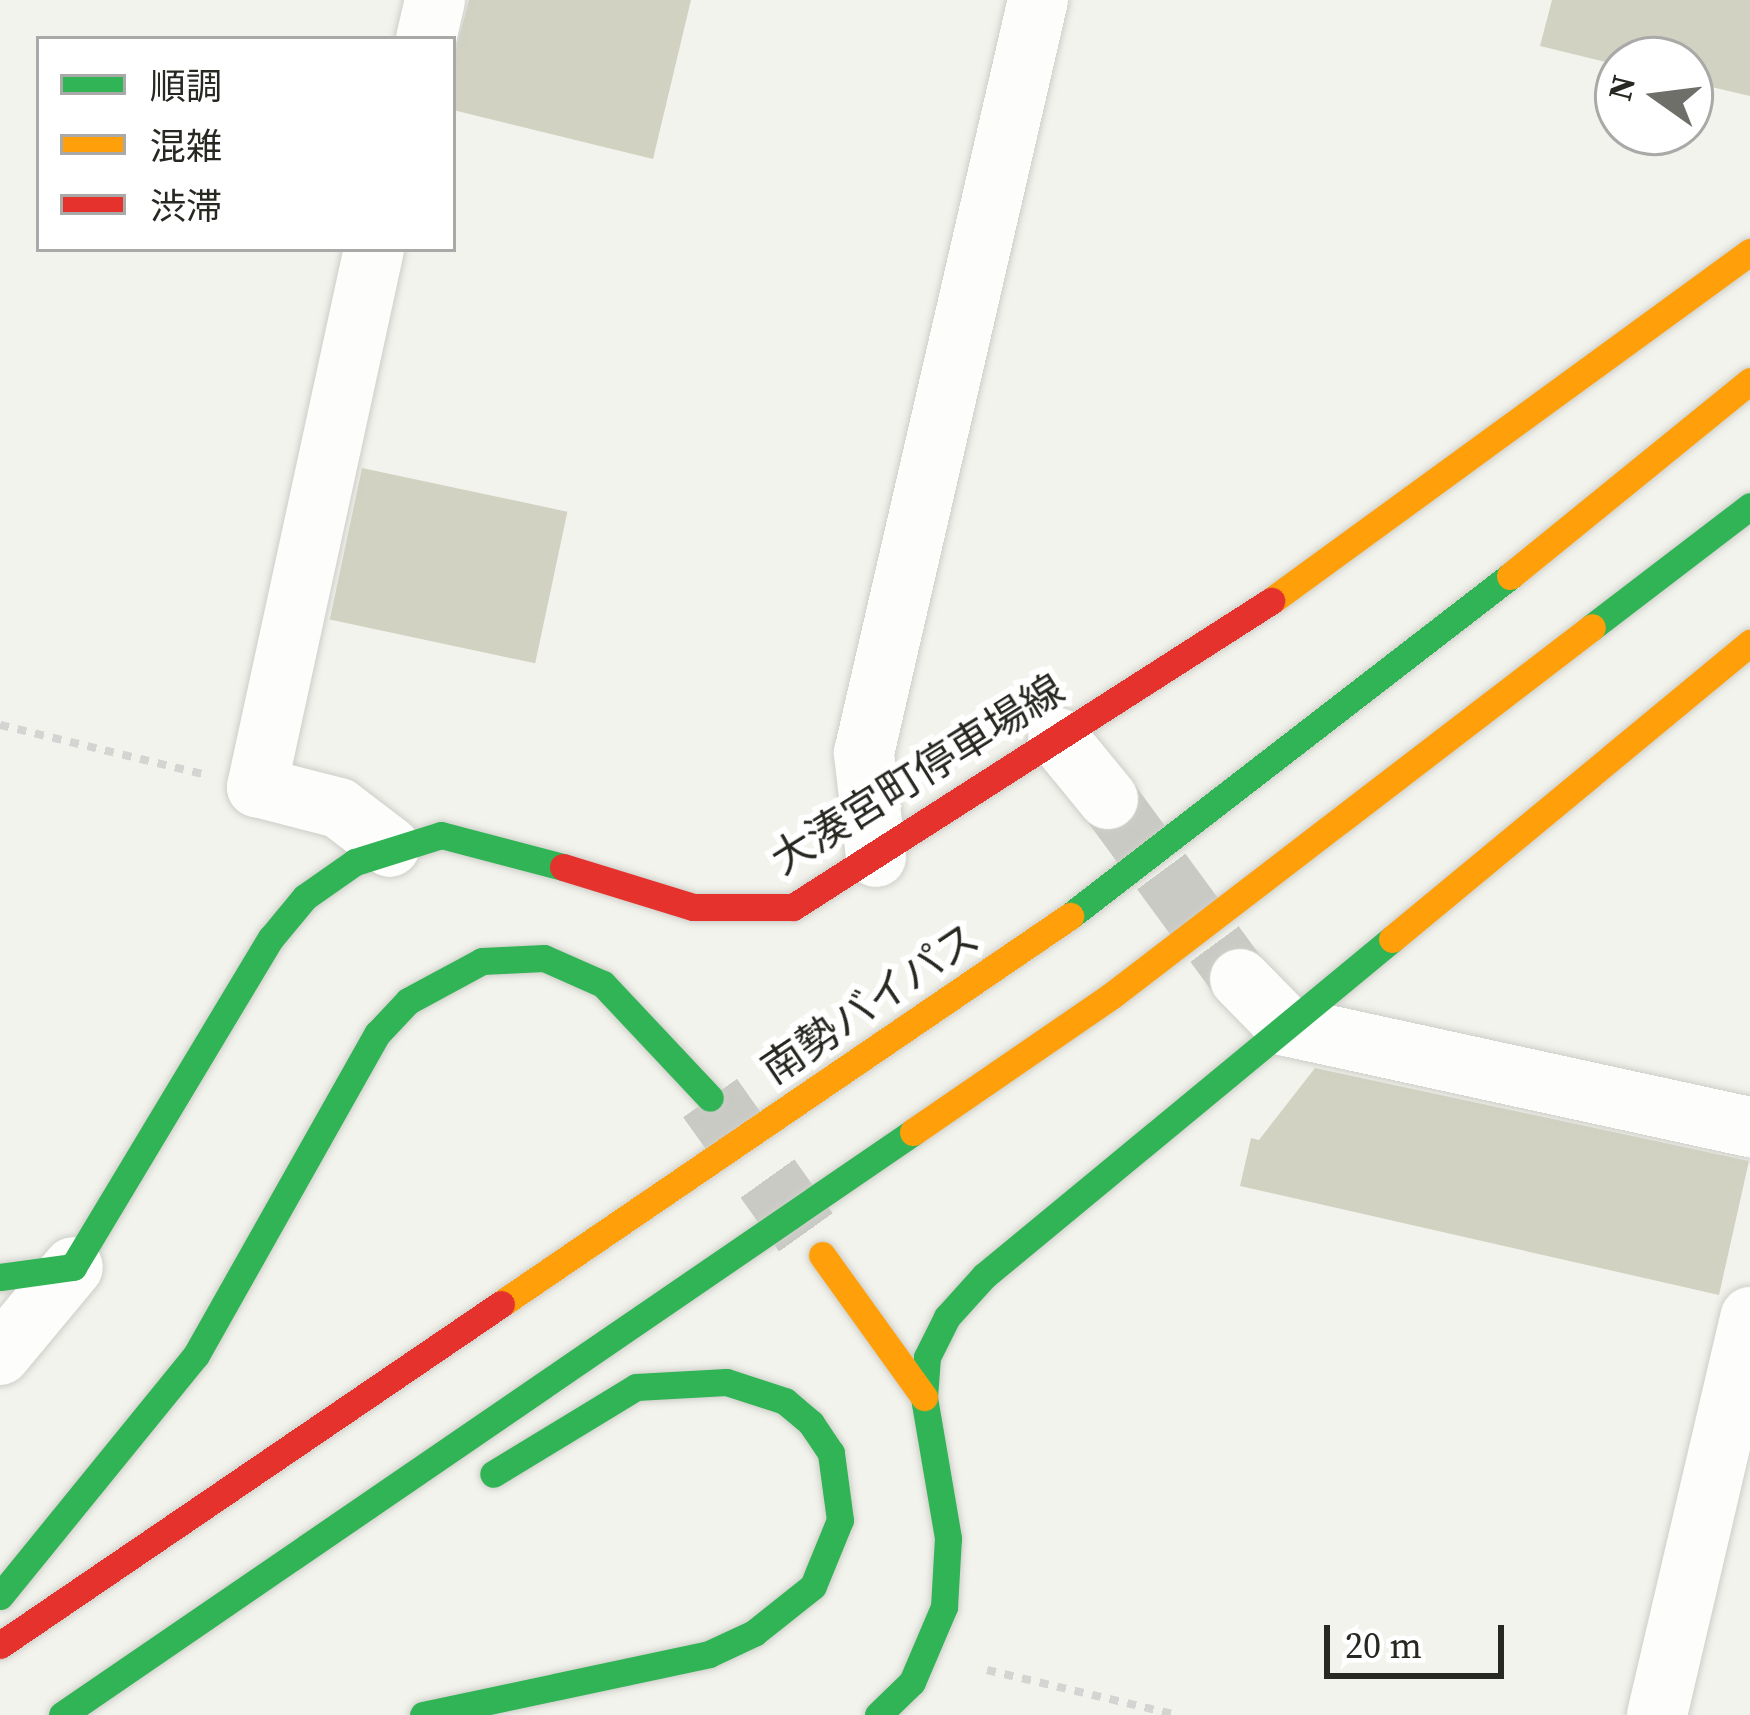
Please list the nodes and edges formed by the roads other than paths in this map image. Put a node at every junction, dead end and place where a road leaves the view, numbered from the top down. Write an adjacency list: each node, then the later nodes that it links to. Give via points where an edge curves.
1 (435, 0): 3 (street)
2 (1038, 0): 12 (street, via 864,753)
3 (427, 36)
4 (373, 252): 11 (street, via 256,787 339,808)
5 (1750, 252): 9 (main road, 大湊宮町停車場線, via 1281,595)
6 (1750, 381): 25 (main road, 南勢バイパス, via 1624,489 1069,918)
7 (1750, 506): 26 (main road, via 1111,996)
8 (1750, 643): 14 (main road)
9 (1058, 738): 10 (street); 12 (main road, 大湊宮町停車場線)
10 (1108, 799)
11 (390, 847): 12 (main road, 大湊宮町停車場線, via 441,836 489,842 611,886 741,912 793,907); 18 (main road, 大湊宮町停車場線, via 305,897 271,938)
12 (876, 857)
13 (1240, 979): 14 (street)
14 (1286, 1026): 16 (street); 22 (main road, via 984,1276 947,1317 927,1357)
15 (710, 1098): 24 (main road, via 603,984 544,958 482,961 407,1001 377,1034 196,1355)
16 (1750, 1127)
17 (822, 1256): 22 (main road)
18 (74, 1267): 19 (main road); 21 (street)
19 (0, 1276)
20 (1750, 1317): 29 (street)
21 (0, 1355)
22 (924, 1397): 28 (main road, via 948,1538 944,1607 912,1682)
23 (466, 1492): 27 (main road, via 603,1400 660,1380 698,1379 758,1390 811,1423 831,1453 840,1520 813,1586 754,1633 709,1654)
24 (0, 1596)
25 (0, 1645)
26 (62, 1715)
27 (422, 1715)
28 (878, 1715)
29 (1657, 1715)

